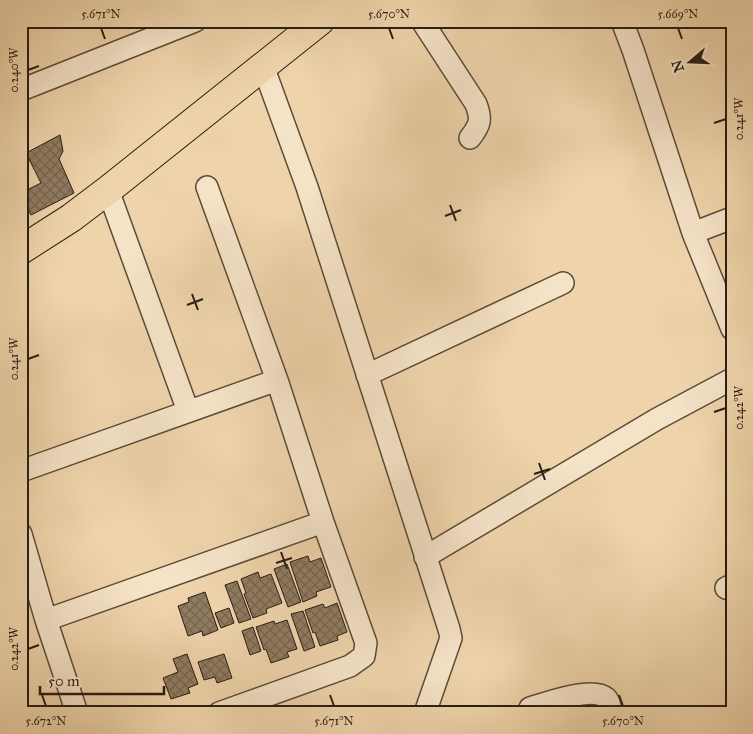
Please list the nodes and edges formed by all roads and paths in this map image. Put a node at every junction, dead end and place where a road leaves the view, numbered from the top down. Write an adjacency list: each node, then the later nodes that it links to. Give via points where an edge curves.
1 (195, 21): 6 (street)
2 (422, 21): 7 (street, via 476,104 479,126)
3 (622, 21): 11 (street)
4 (316, 22): 5 (main road)
5 (263, 66): 9 (main road); 15 (street, via 307,188)
6 (21, 90)
7 (470, 138)
8 (207, 187): 17 (street)
9 (108, 190): 12 (main road); 18 (street)
10 (732, 218): 11 (street)
11 (694, 233): 14 (street)
12 (21, 250)
13 (563, 283): 15 (street)
14 (732, 329)
15 (367, 375): 22 (street)
16 (732, 379): 22 (street, via 657,419)
17 (277, 380): 18 (street); 20 (street)
18 (188, 411): 19 (street)
19 (21, 471)
20 (323, 522): 23 (street); 26 (street, via 366,642 364,656 350,666)
21 (21, 534): 23 (street)
22 (425, 557): 27 (street, via 451,638)
23 (46, 620): 25 (street)
24 (530, 708): 28 (street, via 568,697 596,694 605,698)
25 (77, 713)
26 (219, 713)
27 (425, 713)
28 (612, 713)

